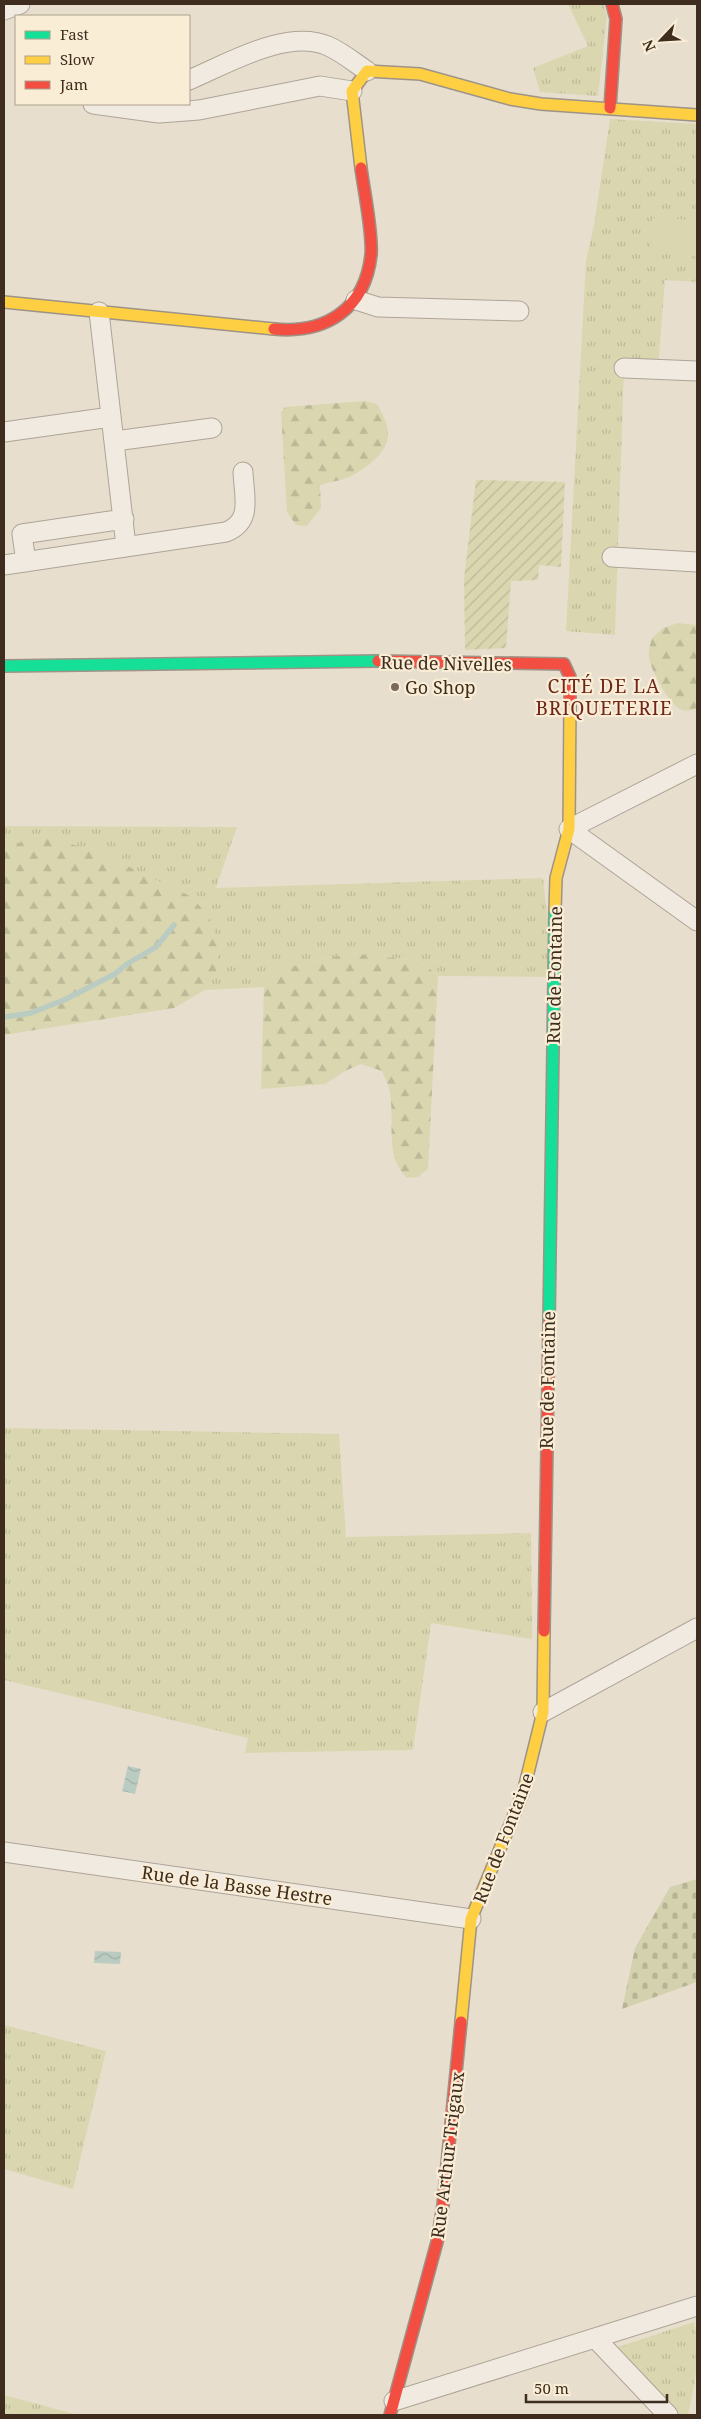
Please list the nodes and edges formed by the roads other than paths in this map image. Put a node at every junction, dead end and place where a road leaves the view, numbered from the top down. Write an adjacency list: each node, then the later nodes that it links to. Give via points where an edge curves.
1 (20, 4): 3 (street)
2 (612, 4): 9 (street, via 616,19)
3 (4, 10)
4 (367, 71): 5 (street, via 328,46 300,40 270,47); 6 (street); 9 (street, via 420,74 540,104)
5 (190, 80)
6 (352, 91): 8 (street, via 320,86 199,110 159,112); 11 (street, via 371,254)
7 (118, 105): 8 (street)
8 (143, 106)
9 (610, 108): 10 (street)
10 (697, 115)
11 (356, 300): 13 (street, via 378,308); 14 (street, via 344,313 328,322 286,330)
12 (4, 302): 14 (street)
13 (518, 311)
14 (99, 312): 17 (street)
15 (624, 368): 16 (street)
16 (697, 371)
17 (111, 417): 19 (street); 20 (street)
18 (212, 428): 20 (street)
19 (4, 432)
20 (115, 441): 22 (street)
21 (243, 472): 23 (street, via 245,511 236,528)
22 (124, 519): 23 (street); 25 (street, via 22,534)
23 (126, 546): 25 (street)
24 (612, 558): 26 (street)
25 (26, 562): 27 (street)
26 (697, 562)
27 (4, 565)
28 (4, 666): 30 (street, Rue de Nivelles, via 419,661 564,664 570,678)
29 (697, 764): 30 (street)
30 (569, 829): 31 (street); 33 (street, Rue de Fontaine, via 556,878)
31 (697, 921)
32 (697, 1628): 33 (street)
33 (543, 1712): 35 (street, Rue de Fontaine, via 523,1794)
34 (4, 1852): 35 (street, Rue de la Basse Hestre)
35 (471, 1919): 38 (street, Rue Arthur Trigaux, via 443,2205 437,2242)
36 (697, 2306): 37 (street)
37 (595, 2338): 38 (street); 39 (street)
38 (392, 2408)
39 (668, 2415)

